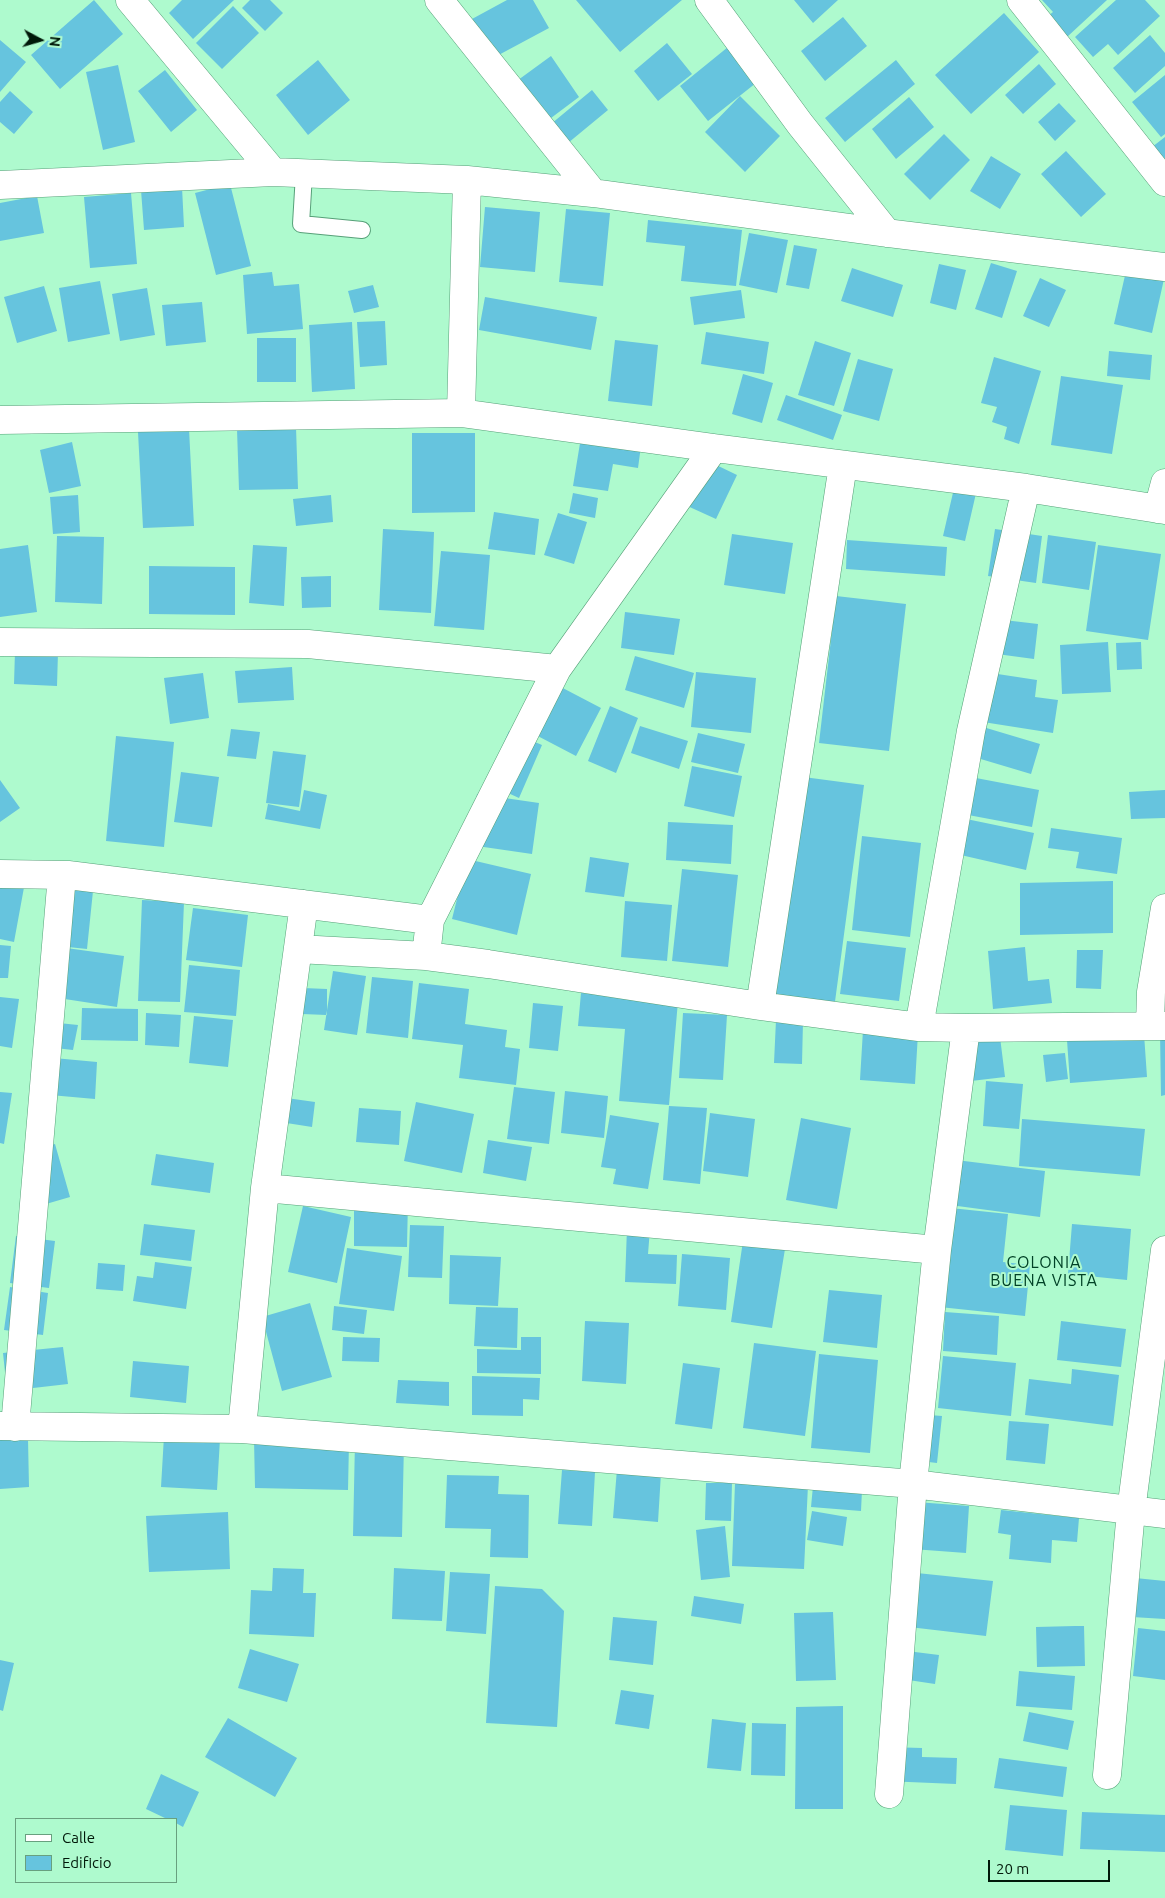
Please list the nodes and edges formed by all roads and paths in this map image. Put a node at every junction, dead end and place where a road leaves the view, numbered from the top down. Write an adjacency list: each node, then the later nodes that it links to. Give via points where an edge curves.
1 (130, 0): 5 (street)
2 (439, 0): 10 (street)
3 (709, 0): 12 (street, via 800,124)
4 (1021, 0): 8 (street)
5 (273, 172): 6 (street); 9 (street)
6 (304, 174): 7 (street); 11 (lane, via 301,224)
7 (467, 180): 10 (street); 14 (street)
8 (1165, 182)
9 (0, 185)
10 (593, 193): 12 (street)
11 (362, 230)
12 (887, 234): 13 (street)
13 (1165, 267)
14 (461, 413): 15 (street); 16 (street)
15 (0, 420)
16 (714, 448): 17 (street); 21 (street)
17 (843, 465): 18 (street); 29 (street)
18 (1026, 488): 19 (street); 31 (street, via 972,731)
19 (1163, 501)
20 (0, 642): 21 (street, via 308,644)
21 (557, 669): 26 (street)
22 (0, 874): 23 (street)
23 (62, 876): 24 (street); 36 (street)
24 (304, 904): 26 (street); 27 (street)
25 (1165, 908): 30 (street, via 1152,992)
26 (430, 920): 28 (street)
27 (298, 949): 28 (street); 33 (street)
28 (426, 956): 29 (street)
29 (760, 1006): 31 (street)
30 (1157, 1026): 32 (street)
31 (919, 1027): 32 (street)
32 (966, 1028): 34 (street)
33 (265, 1188): 34 (street); 37 (street)
34 (937, 1250): 38 (street)
35 (1165, 1250): 39 (street)
36 (8, 1427): 37 (street)
37 (242, 1428): 38 (street)
38 (913, 1484): 39 (street); 42 (street)
39 (1131, 1511): 40 (street); 41 (street)
40 (1165, 1514)
41 (1107, 1775)
42 (889, 1794)

